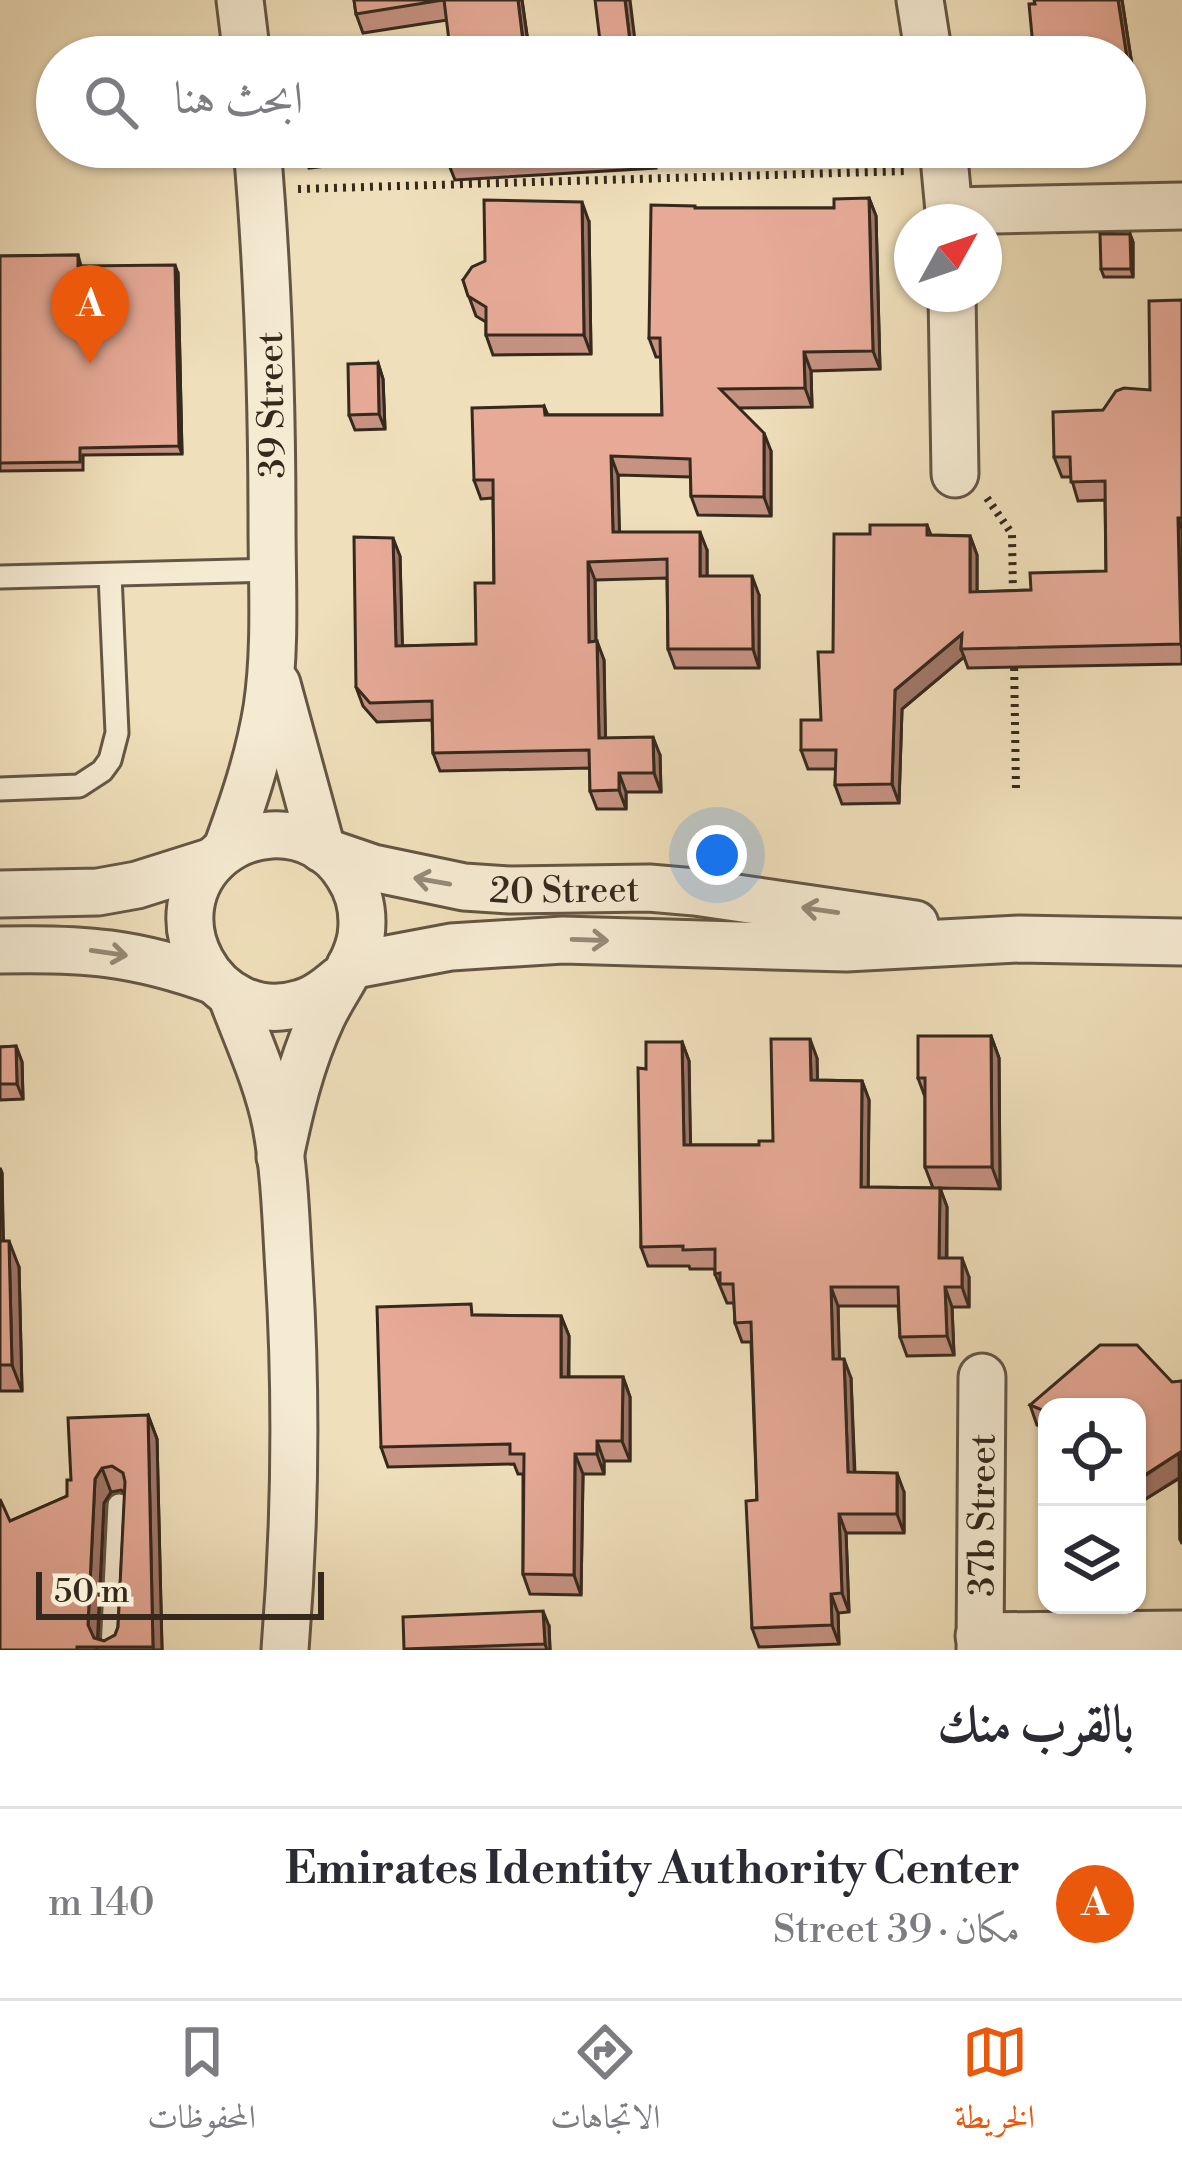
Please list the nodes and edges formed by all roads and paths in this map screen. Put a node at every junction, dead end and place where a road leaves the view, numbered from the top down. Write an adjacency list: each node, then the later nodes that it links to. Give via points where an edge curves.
1 (241, 0): 3 (street)
2 (920, 0): 4 (street)
3 (245, 36)
4 (926, 36)
5 (258, 168): 6 (path); 10 (street, 39 Street)
6 (947, 188): 7 (street)
7 (1182, 206)
8 (952, 312): 9 (street)
9 (955, 463): 13 (path, via 1012,534)
10 (272, 571): 11 (lane); 15 (street, 39 Street)
11 (110, 574): 12 (lane); 16 (lane, via 117,733 110,760 79,786)
12 (0, 577)
13 (1013, 604)
14 (1014, 650): 17 (path)
15 (272, 663): 18 (street, 39 Street); 19 (street, 39 Street, via 256,758)
16 (0, 788)
17 (1016, 789)
18 (326, 851): 19 (street, via 276,834); 21 (street, 20 Street, one-way to 18, via 649,887 464,887); 24 (street, via 352,880 362,915)
19 (220, 855): 20 (street, via 98,892); 25 (street, via 194,893 190,931 202,967)
20 (0, 895)
21 (1018, 939): 22 (street, 20 Street); 24 (street, 20 Street, one-way to 21, via 452,947 523,941 846,948)
22 (1182, 942)
23 (0, 950): 25 (street, one-way to 25, via 96,950 176,967)
24 (345, 973): 25 (street, via 322,994 276,1007); 26 (street, via 303,1066)
25 (223, 988): 26 (street, via 264,1081)
26 (280, 1157): 32 (street, via 295,1443)
27 (982, 1377): 30 (street, 37b Street)
28 (118, 1505): 31 (lane)
29 (1182, 1634): 30 (street)
30 (980, 1643)
31 (112, 1650)
32 (285, 1650)

